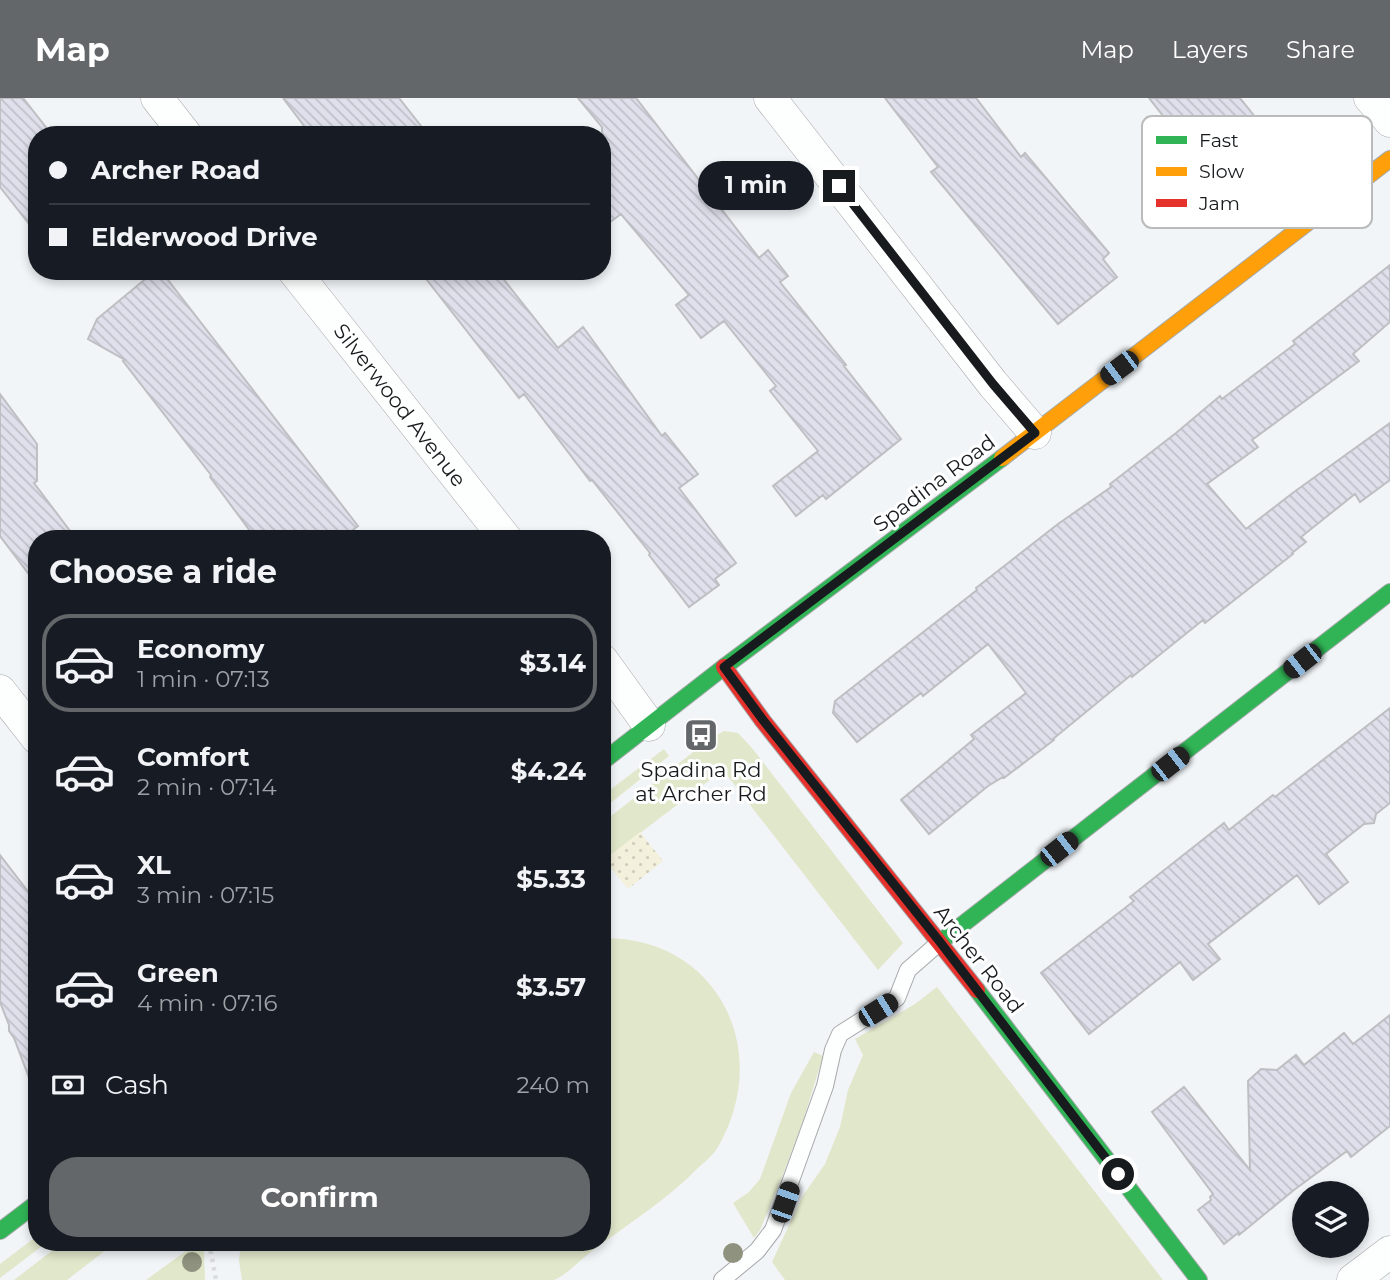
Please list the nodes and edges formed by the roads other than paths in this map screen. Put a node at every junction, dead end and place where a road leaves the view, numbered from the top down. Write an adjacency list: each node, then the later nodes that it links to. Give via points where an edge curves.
1 (157, 98): 5 (street)
2 (770, 98): 10 (street)
3 (1370, 98): 4 (street)
4 (1390, 121)
5 (179, 126)
6 (1390, 159): 7 (street, Spadina Road)
7 (1372, 173)
8 (1301, 228): 10 (street, Spadina Road)
9 (301, 280): 11 (street, Silverwood Avenue)
10 (1035, 433): 13 (street, Spadina Road)
11 (499, 530)
12 (1390, 592): 19 (street)
13 (724, 667): 16 (street, Spadina Road); 19 (street, Archer Road)
14 (611, 672): 16 (street)
15 (0, 691): 17 (street)
16 (649, 724): 18 (street, Spadina Road)
17 (28, 727)
18 (611, 755)
19 (940, 942): 23 (lane, via 908,970 897,998 840,1034 773,1230 757,1251); 24 (street, Archer Road)
20 (28, 1210): 21 (street)
21 (0, 1231)
22 (1390, 1252): 25 (street)
23 (722, 1280)
24 (1199, 1280)
25 (1353, 1280)

